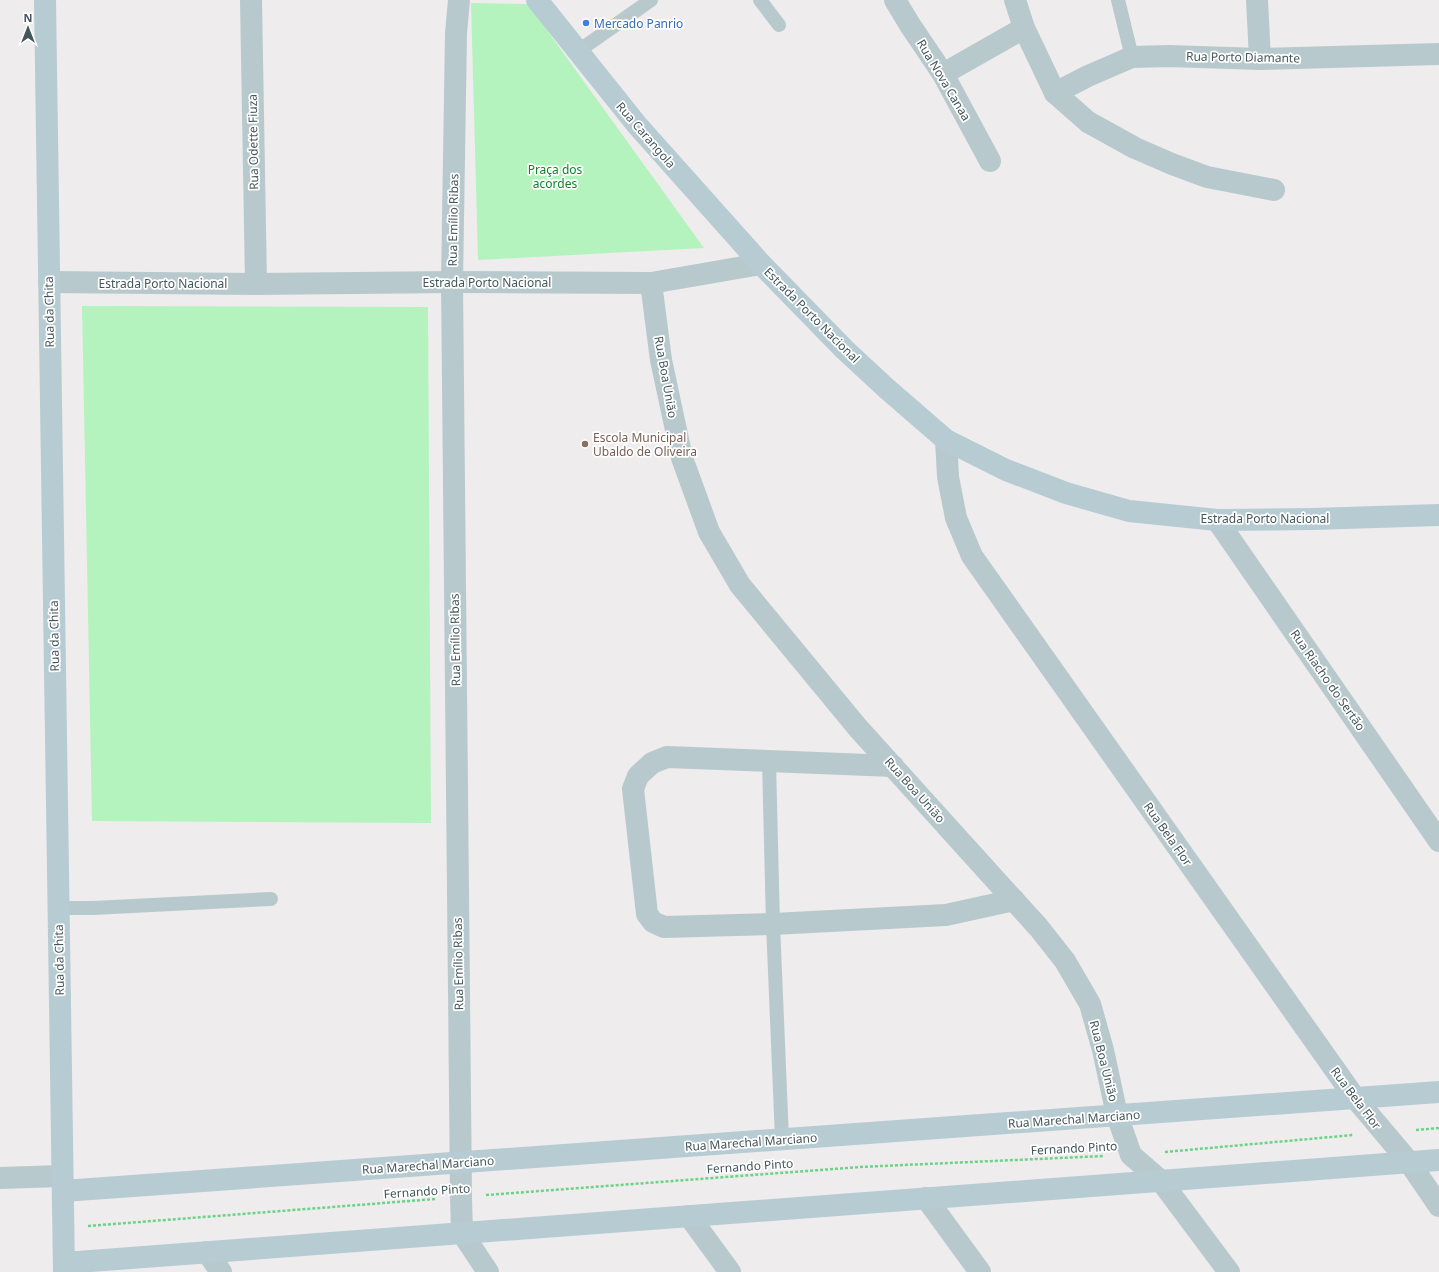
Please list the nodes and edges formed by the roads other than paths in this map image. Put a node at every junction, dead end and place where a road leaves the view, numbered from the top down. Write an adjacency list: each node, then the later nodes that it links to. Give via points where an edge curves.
1 (45, 0): 22 (main road, Rua da Chita)
2 (251, 0): 25 (street, Rua Odette Fiuza)
3 (459, 0): 23 (street, Rua Emílio Ribas, via 456,33)
4 (537, 0): 13 (main road, Rua Carangola)
5 (651, 0): 13 (lane)
6 (760, 0): 11 (lane)
7 (896, 0): 17 (street, Rua Nova Canaa)
8 (1015, 0): 12 (street)
9 (1118, 0): 15 (lane)
10 (1257, 0): 16 (street)
11 (779, 24)
12 (1024, 28): 17 (street); 18 (street)
13 (577, 52): 21 (main road, Rua Carangola, via 636,125)
14 (1439, 54): 16 (street, Rua Porto Diamante)
15 (1132, 57): 16 (street, Rua Porto Diamante); 18 (street, Rua Porto Diamante)
16 (1260, 59)
17 (943, 74): 19 (street, Rua Nova Canaa)
18 (1055, 93): 20 (street, via 1088,122 1135,148 1207,177)
19 (990, 161)
20 (1274, 190)
21 (761, 264): 24 (street, Estrada Porto Nacional); 26 (main road, Estrada Porto Nacional, via 846,350)
22 (48, 282): 25 (street, Estrada Porto Nacional); 34 (main road, Rua da Chita)
23 (452, 282): 24 (street, Estrada Porto Nacional); 25 (street, Estrada Porto Nacional); 42 (street, Rua Emílio Ribas)
24 (651, 283): 30 (street, Rua Boa União, via 661,360 682,458 709,532 740,585 853,722)
25 (256, 284)
26 (946, 440): 28 (main road, Estrada Porto Nacional, via 1006,470 1066,493 1129,511); 37 (street, Rua Bela Flor, via 948,477 956,518 972,556)
27 (1439, 515): 28 (main road, Estrada Porto Nacional)
28 (1217, 520): 31 (street, Rua Riacho do Sertão)
29 (769, 761): 30 (street); 35 (lane); 35 (street, via 666,757 652,764 638,776 633,789 646,914 653,922 664,927)
30 (893, 766): 33 (street, Rua Boa União)
31 (1439, 840)
32 (271, 899): 34 (lane)
33 (1014, 900): 35 (street, via 946,915); 38 (street, Rua Boa União, via 1065,961 1090,1004)
34 (58, 908): 45 (main road, Rua da Chita)
35 (773, 924): 39 (lane)
36 (1439, 1092): 37 (main road, Rua Marechal Marciano)
37 (1355, 1098): 38 (main road, Rua Marechal Marciano); 41 (street, Rua Bela Flor)
38 (1117, 1115): 39 (main road, Rua Marechal Marciano); 44 (street, Rua Boa União, via 1131,1155)
39 (782, 1139): 42 (main road, Rua Marechal Marciano)
40 (1439, 1160): 41 (main road)
41 (1409, 1162): 44 (main road); 47 (street, Rua Bela Flor)
42 (460, 1163): 45 (main road, Rua Marechal Marciano); 49 (street, Rua Emílio Ribas)
43 (0, 1178): 45 (street)
44 (1161, 1181): 46 (main road); 56 (street, Rua Boa União)
45 (63, 1184): 51 (main road, Rua da Chita)
46 (926, 1198): 48 (main road); 55 (street)
47 (1439, 1206)
48 (690, 1216): 49 (main road); 54 (street)
49 (462, 1233): 50 (main road); 53 (street)
50 (207, 1252): 51 (main road); 52 (street)
51 (64, 1267)
52 (221, 1272)
53 (488, 1272)
54 (730, 1272)
55 (980, 1272)
56 (1229, 1272)

